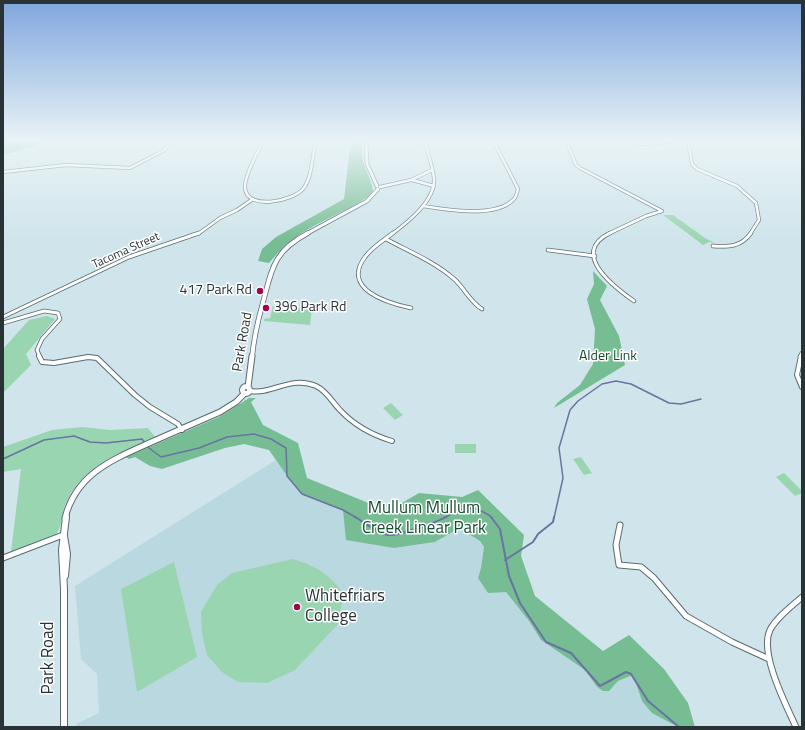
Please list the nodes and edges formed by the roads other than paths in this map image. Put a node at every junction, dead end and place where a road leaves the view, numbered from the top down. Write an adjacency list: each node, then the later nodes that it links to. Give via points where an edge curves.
1 (250, 174): 12 (street, via 245,186 247,195)
2 (309, 174): 12 (street, via 301,191 293,197 268,202)
3 (370, 174): 11 (street)
4 (423, 174): 9 (street)
5 (432, 174): 10 (street)
6 (511, 174): 13 (street, via 518,189 514,200 502,207 485,210 447,210)
7 (592, 174): 17 (street, via 662,211 602,237 594,249)
8 (708, 174): 15 (street, via 737,186 756,204 759,220 747,241 731,247)
9 (411, 180): 10 (street); 11 (street)
10 (434, 186): 13 (street)
11 (378, 188): 25 (street, Park Road, via 367,201 298,239 278,257 270,272 256,325)
12 (253, 199): 21 (street, Tacoma Street, via 198,234 129,257)
13 (423, 206): 14 (street)
14 (386, 239): 19 (street, via 360,263 359,280 366,290 375,296 393,305); 20 (street, via 446,272 458,282 476,307)
15 (714, 246)
16 (548, 250): 17 (street)
17 (595, 256): 18 (street, via 596,266 603,276)
18 (634, 301)
19 (411, 308)
20 (482, 309)
21 (3, 317)
22 (3, 323): 26 (street, via 44,311 58,313 60,319 42,339 38,350 42,362 97,358 150,407 178,424)
23 (802, 353): 24 (street, via 796,377)
24 (802, 387)
25 (249, 389): 26 (street, Park Road, via 236,402 220,412); 27 (street, via 262,392 286,384 300,383 314,386 324,390 344,414 364,430)
26 (182, 430): 29 (street, Park Road, via 124,454 100,467 85,480 76,490 68,508)
27 (392, 441)
28 (620, 525): 32 (street, via 615,546 619,565 641,567 654,578 686,616)
29 (64, 535): 30 (street); 33 (street, Park Road, via 61,548 64,589)
30 (3, 558)
31 (802, 597): 32 (street, via 775,623 768,637)
32 (769, 659): 34 (street)
33 (64, 727)
34 (796, 727)

